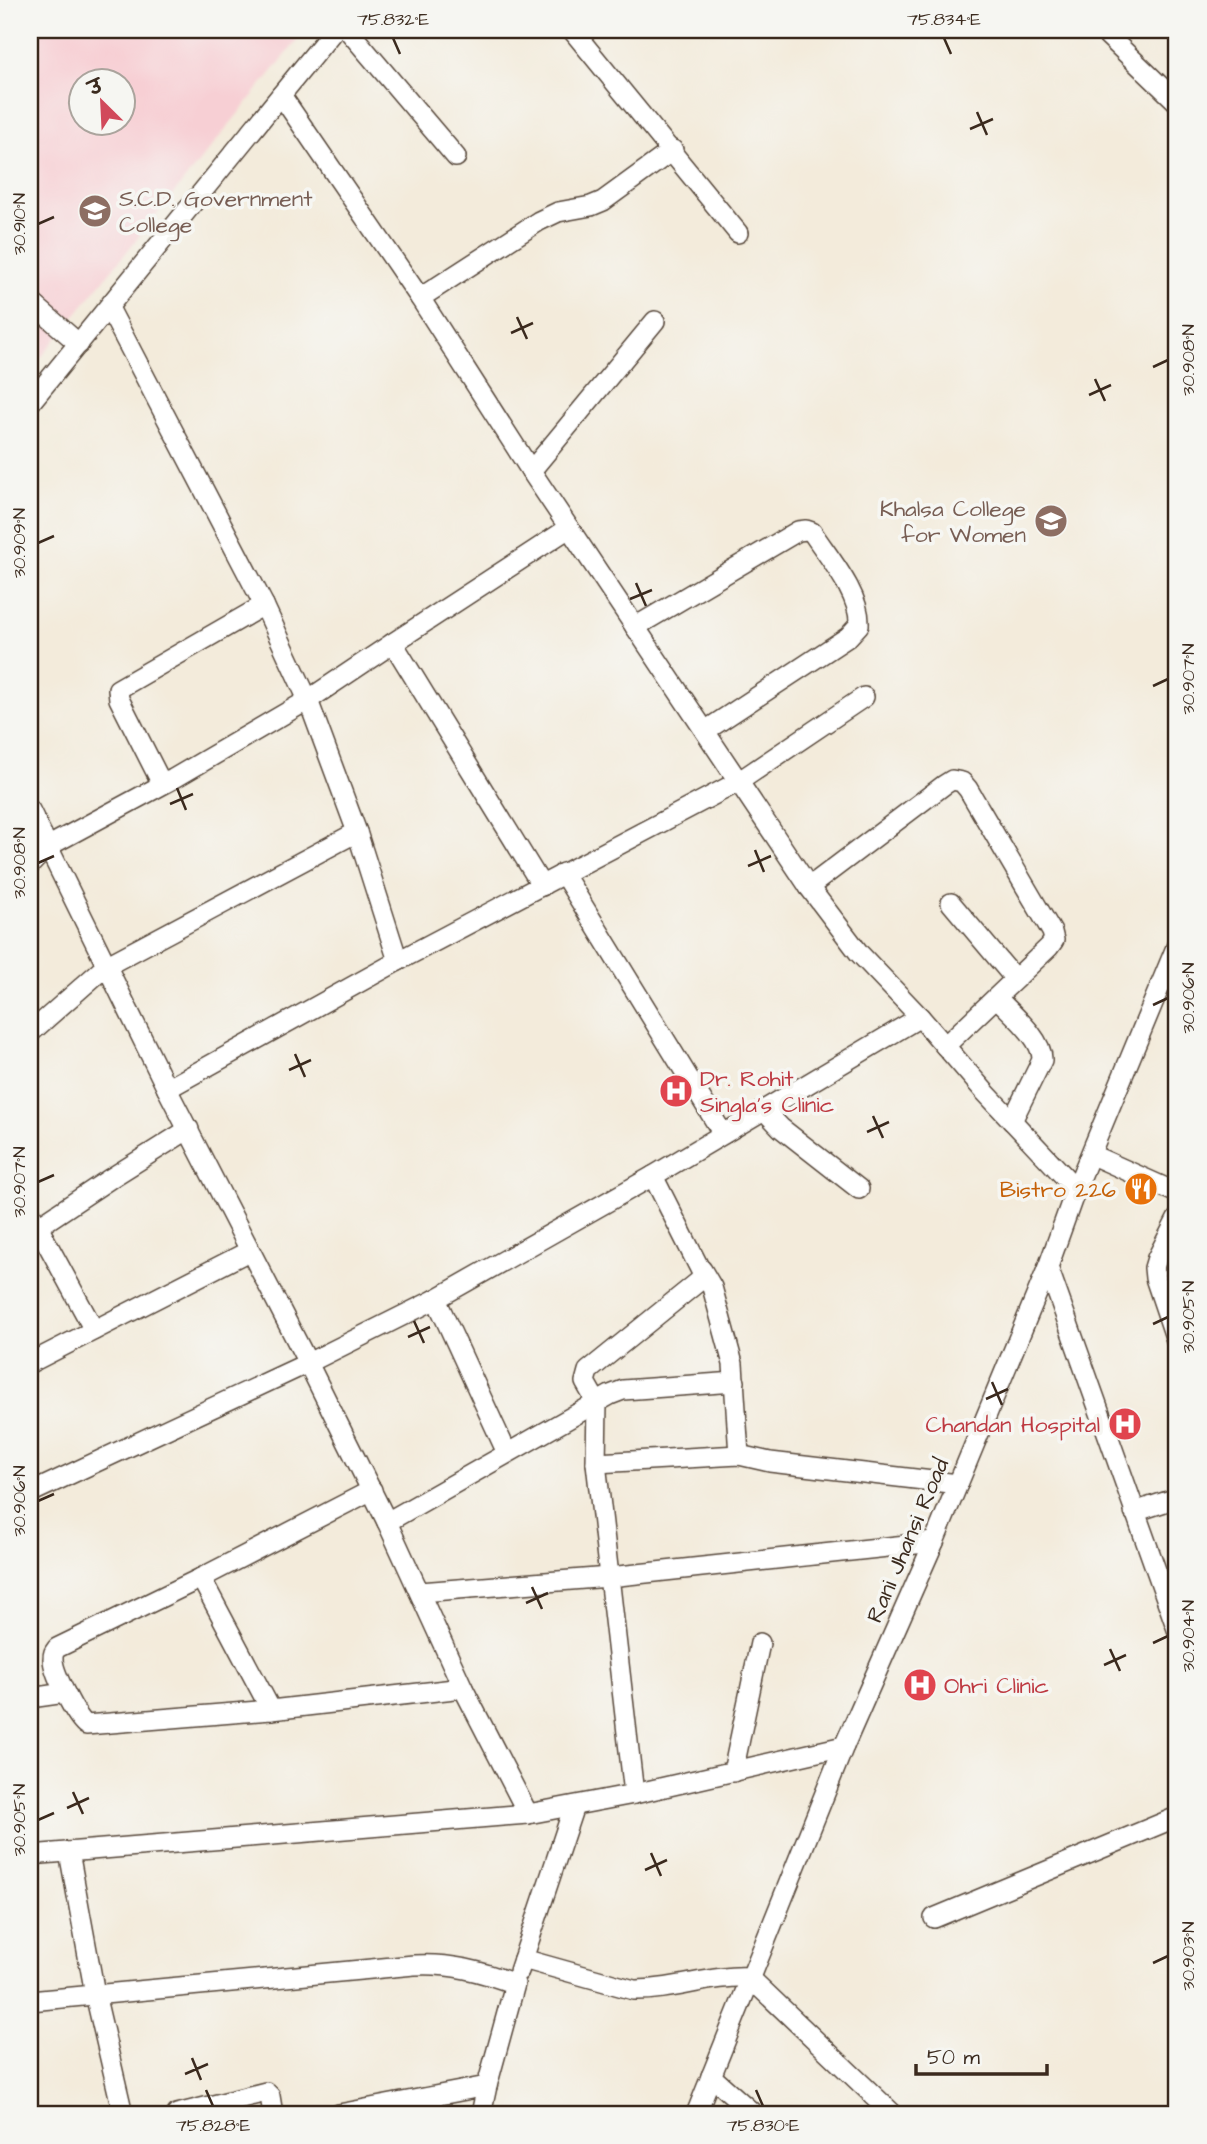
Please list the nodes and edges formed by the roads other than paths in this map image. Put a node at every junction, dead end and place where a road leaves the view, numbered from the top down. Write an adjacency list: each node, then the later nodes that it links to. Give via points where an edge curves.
1 (334, 30): 5 (street)
2 (348, 30): 8 (street)
3 (572, 30): 7 (street)
4 (1101, 30): 6 (street)
5 (281, 95): 10 (street); 12 (street)
6 (1177, 102)
7 (673, 150): 9 (street); 10 (street, via 603,201 539,221)
8 (456, 157)
9 (738, 233)
10 (420, 298): 16 (street)
11 (30, 301): 14 (street)
12 (109, 308): 14 (street); 18 (street)
13 (655, 321): 16 (street)
14 (79, 344): 15 (street)
15 (30, 404)
16 (531, 471): 17 (street)
17 (569, 528): 19 (street); 20 (street)
18 (264, 605): 22 (street); 25 (street, via 118,689)
19 (635, 627): 23 (street); 23 (street, via 798,531 812,532 855,599 859,625 848,637)
20 (393, 643): 22 (street); 31 (street)
21 (864, 697): 24 (street)
22 (308, 701): 25 (street); 27 (street)
23 (705, 731): 24 (street)
24 (738, 782): 30 (street); 32 (street)
25 (162, 784): 28 (street)
26 (30, 810): 28 (street)
27 (358, 832): 35 (street); 36 (street)
28 (47, 847): 29 (street); 36 (street)
29 (30, 865)
30 (564, 873): 31 (street); 46 (street)
31 (542, 886): 35 (street)
32 (808, 887): 37 (street, via 944,785 952,780 962,782 1052,932 1054,940 1049,947); 39 (street, via 859,953)
33 (951, 903): 37 (street)
34 (1177, 944): 47 (street, Rani Jhansi Road)
35 (398, 961): 42 (street)
36 (106, 966): 40 (street); 42 (street)
37 (1015, 979): 38 (street)
38 (996, 998): 41 (street); 44 (street, via 1042,1053)
39 (920, 1017): 41 (street); 43 (street)
40 (30, 1033)
41 (945, 1046): 44 (street)
42 (167, 1089): 45 (street)
43 (764, 1110): 46 (street); 49 (street)
44 (1012, 1121): 50 (street)
45 (188, 1129): 53 (street); 54 (street)
46 (723, 1134): 48 (street)
47 (1091, 1155): 50 (street, Rani Jhansi Road); 51 (street)
48 (653, 1176): 56 (street); 57 (street)
49 (859, 1189)
50 (1076, 1189): 55 (street, Rani Jhansi Road)
51 (1177, 1193)
52 (1177, 1219): 59 (street, via 1154,1268)
53 (32, 1223): 58 (street)
54 (249, 1251): 58 (street); 61 (street)
55 (1048, 1267): 67 (street, Rani Jhansi Road); 71 (street)
56 (702, 1270): 62 (street, via 712,1287); 63 (street, via 698,1282 588,1371 585,1382)
57 (436, 1299): 61 (street); 64 (street)
58 (94, 1330): 60 (street)
59 (1177, 1343)
60 (30, 1363)
61 (309, 1363): 68 (street); 69 (street)
62 (735, 1382): 63 (street, via 623,1390); 65 (street)
63 (597, 1403): 64 (street); 66 (street)
64 (507, 1453): 72 (street)
65 (739, 1455): 66 (street); 67 (street)
66 (596, 1463): 74 (street)
67 (958, 1484): 73 (street, Rani Jhansi Road)
68 (372, 1490): 72 (street); 75 (street)
69 (30, 1493)
70 (1177, 1498): 71 (street)
71 (1134, 1512): 77 (street)
72 (387, 1522): 76 (street)
73 (934, 1542): 74 (street); 83 (street, Rani Jhansi Road)
74 (609, 1577): 76 (street); 85 (street)
75 (201, 1578): 80 (street, via 57,1648 53,1660); 82 (street)
76 (420, 1592): 79 (street)
77 (1177, 1629)
78 (760, 1643): 84 (street)
79 (463, 1688): 82 (street); 87 (street)
80 (65, 1693): 81 (street); 82 (street, via 86,1725)
81 (30, 1698)
82 (271, 1710)
83 (844, 1746): 84 (street); 93 (street, Rani Jhansi Road)
84 (733, 1772): 85 (street)
85 (634, 1794): 86 (street)
86 (574, 1807): 87 (street); 92 (street)
87 (528, 1814): 89 (street)
88 (1177, 1817): 91 (street)
89 (69, 1852): 90 (street); 95 (street)
90 (30, 1855)
91 (934, 1918)
92 (523, 1959): 93 (street, via 634,1990); 94 (street)
93 (750, 1977): 97 (street, Rani Jhansi Road); 106 (street)
94 (515, 1984): 95 (street, via 482,1972 432,1964); 98 (street)
95 (95, 1994): 96 (street); 99 (street)
96 (30, 2001)
97 (711, 2076): 104 (street, Rani Jhansi Road); 105 (street)
98 (486, 2086): 102 (street); 103 (street)
99 (123, 2114)
100 (177, 2114): 101 (street, via 266,2092)
101 (273, 2114)
102 (339, 2114)
103 (481, 2114)
104 (696, 2114)
105 (754, 2114)
106 (892, 2114)

